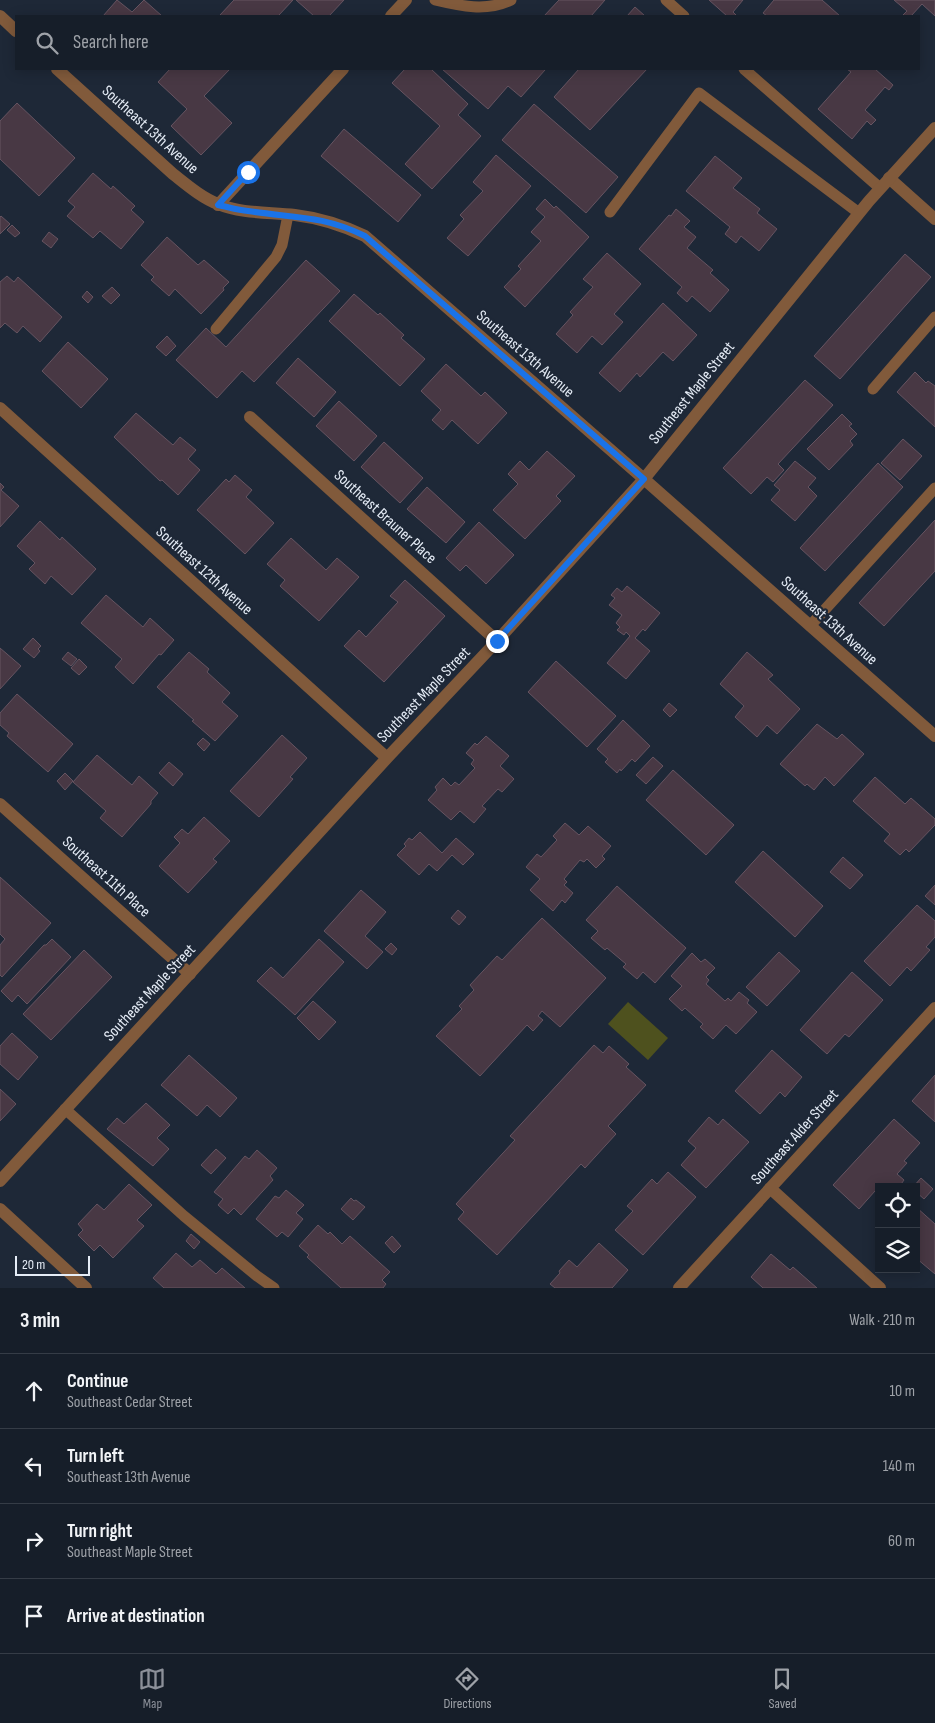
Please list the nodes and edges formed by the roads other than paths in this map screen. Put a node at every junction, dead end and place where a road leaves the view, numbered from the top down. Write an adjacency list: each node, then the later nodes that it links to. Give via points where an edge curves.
1 (406, 0): 5 (street)
2 (435, 0): 3 (lane, via 476,8 502,5)
3 (512, 0)
4 (666, 0): 6 (lane)
5 (392, 15)
6 (683, 15)
7 (0, 16): 8 (street)
8 (15, 30)
9 (58, 70): 15 (street, Southeast 13th Avenue, via 173,174)
10 (342, 70): 15 (street)
11 (745, 70): 14 (lane)
12 (935, 128): 13 (street, Southeast Maple Street)
13 (889, 178): 14 (street, Southeast Maple Street); 19 (street)
14 (880, 188): 17 (street, Southeast Maple Street)
15 (218, 205): 18 (street, Southeast 13th Avenue)
16 (610, 212): 17 (lane, via 699,93)
17 (859, 212): 25 (street, Southeast Maple Street)
18 (288, 215): 21 (lane, via 276,257); 25 (street, Southeast 13th Avenue, via 346,226 365,236)
19 (935, 218)
20 (935, 317): 22 (lane)
21 (216, 329)
22 (873, 390)
23 (0, 408): 30 (street, Southeast 12th Avenue)
24 (250, 417): 28 (street, Southeast Brauner Place)
25 (644, 479): 27 (street, Southeast 13th Avenue); 28 (street, Southeast Maple Street)
26 (935, 488): 27 (lane)
27 (810, 626): 29 (street, Southeast 13th Avenue)
28 (497, 641): 30 (street, Southeast Maple Street)
29 (935, 736)
30 (387, 758): 32 (street, Southeast Maple Street)
31 (0, 804): 32 (street, Southeast 11th Place)
32 (190, 974): 34 (street, Southeast Maple Street)
33 (935, 1008): 36 (street, Southeast Alder Street)
34 (65, 1109): 35 (street, Southeast Maple Street); 39 (lane, via 184,1216)
35 (0, 1181)
36 (770, 1188): 40 (street, Southeast Alder Street); 41 (street)
37 (0, 1209): 38 (street)
38 (86, 1288)
39 (274, 1288)
40 (678, 1288)
41 (880, 1288)

